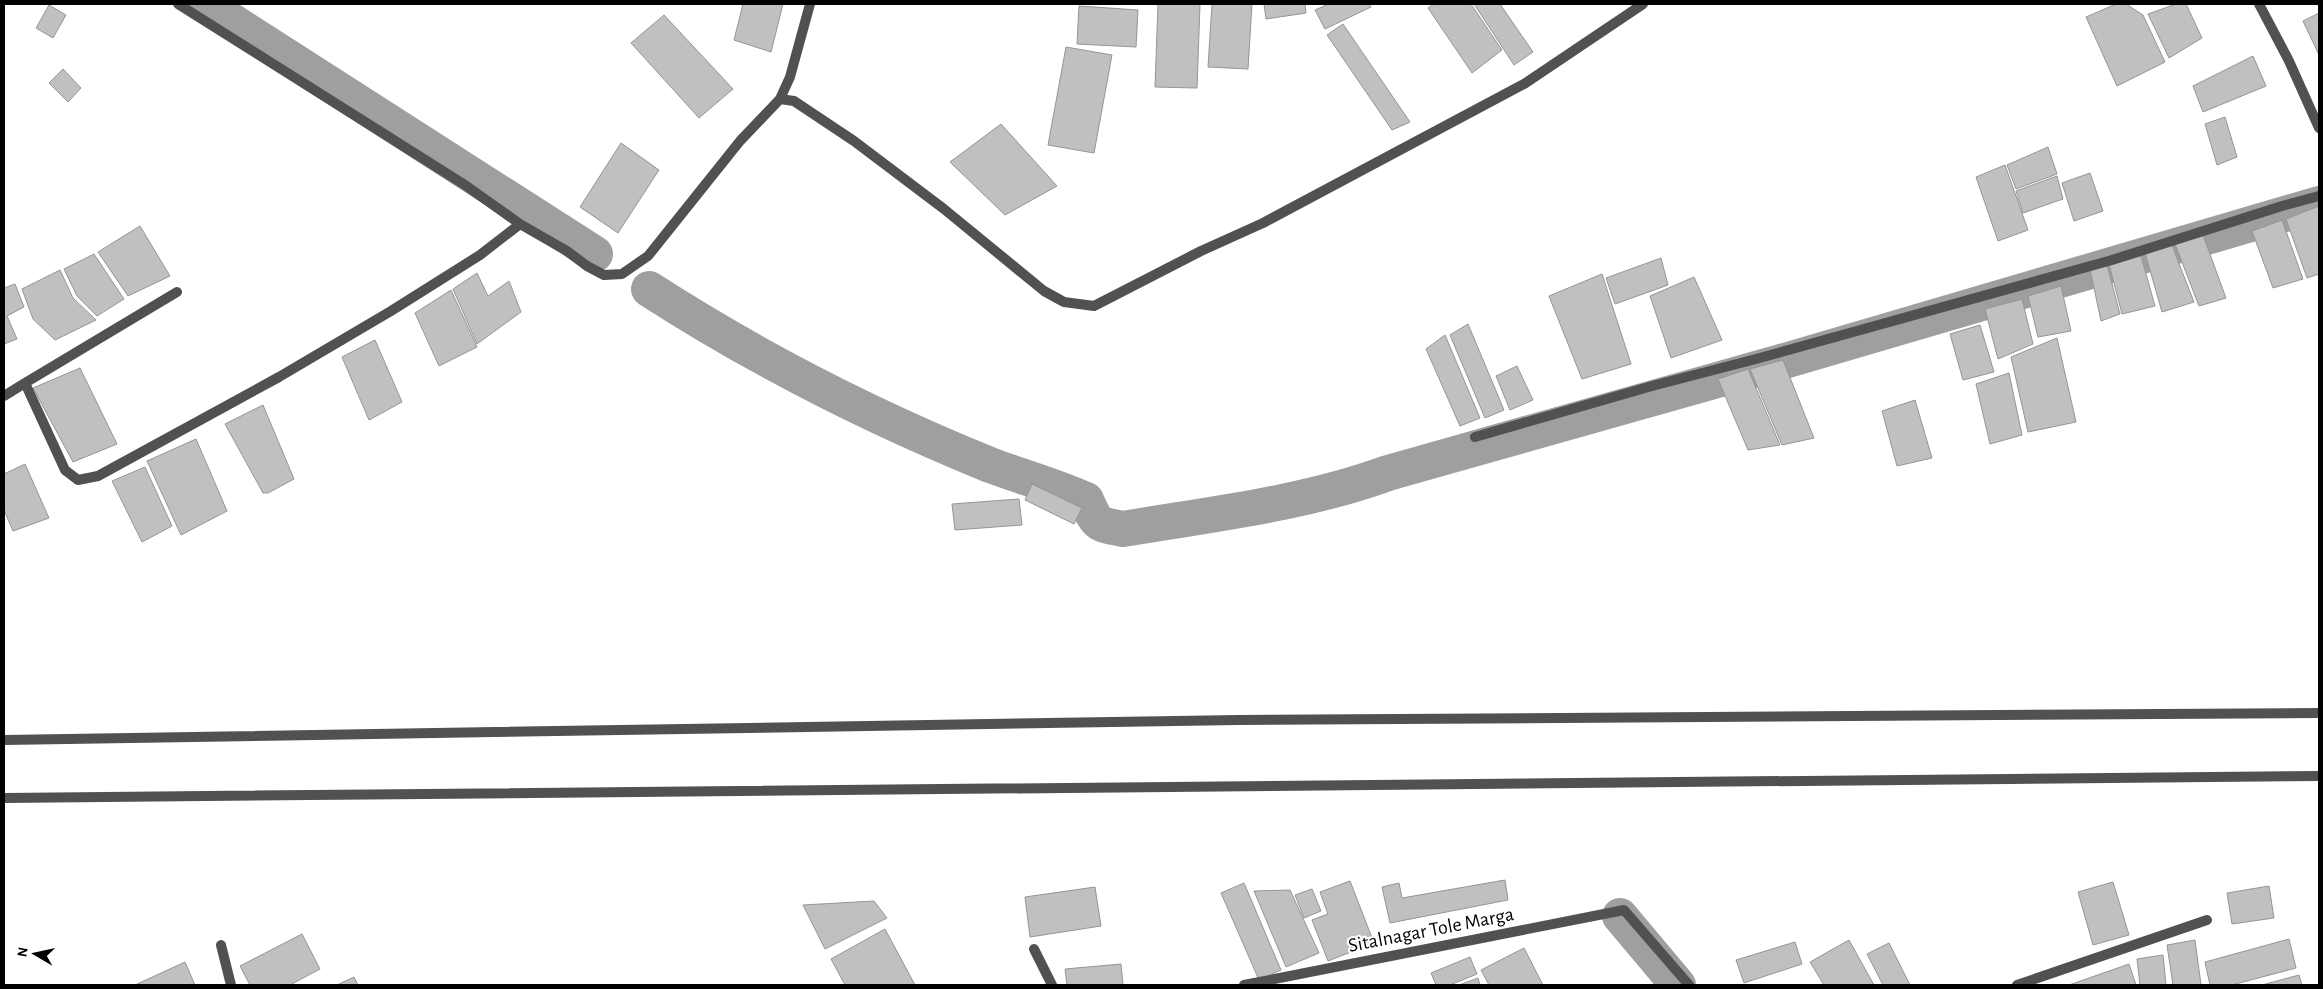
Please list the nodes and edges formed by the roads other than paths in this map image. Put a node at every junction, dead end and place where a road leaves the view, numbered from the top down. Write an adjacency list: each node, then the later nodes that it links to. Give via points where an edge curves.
1 (178, 4): 8 (street, via 478,194)
2 (810, 4): 5 (street, via 790,77)
3 (1643, 4): 5 (street, via 1524,84 1263,223 1094,306 1064,302 1044,291 854,141 794,100)
4 (2259, 4): 6 (street)
5 (780, 99): 8 (street, via 740,141 648,256 622,274 604,275)
6 (2319, 128)
7 (2319, 196): 12 (street, via 2112,260)
8 (520, 224): 10 (street, via 480,255 392,311 98,476 78,480 65,470)
9 (177, 292): 10 (street)
10 (25, 384): 11 (street)
11 (4, 396)
12 (1476, 437)
13 (2319, 713): 14 (street, via 1239,720)
14 (4, 740)
15 (2319, 776): 16 (street)
16 (4, 798)
17 (2207, 920): 24 (street)
18 (221, 945): 20 (street)
19 (1034, 949): 21 (street)
20 (231, 985)
21 (1052, 985)
22 (1244, 985): 23 (street, Sitalnagar Tole Marga, via 1624,910)
23 (1689, 985)
24 (2017, 985)

